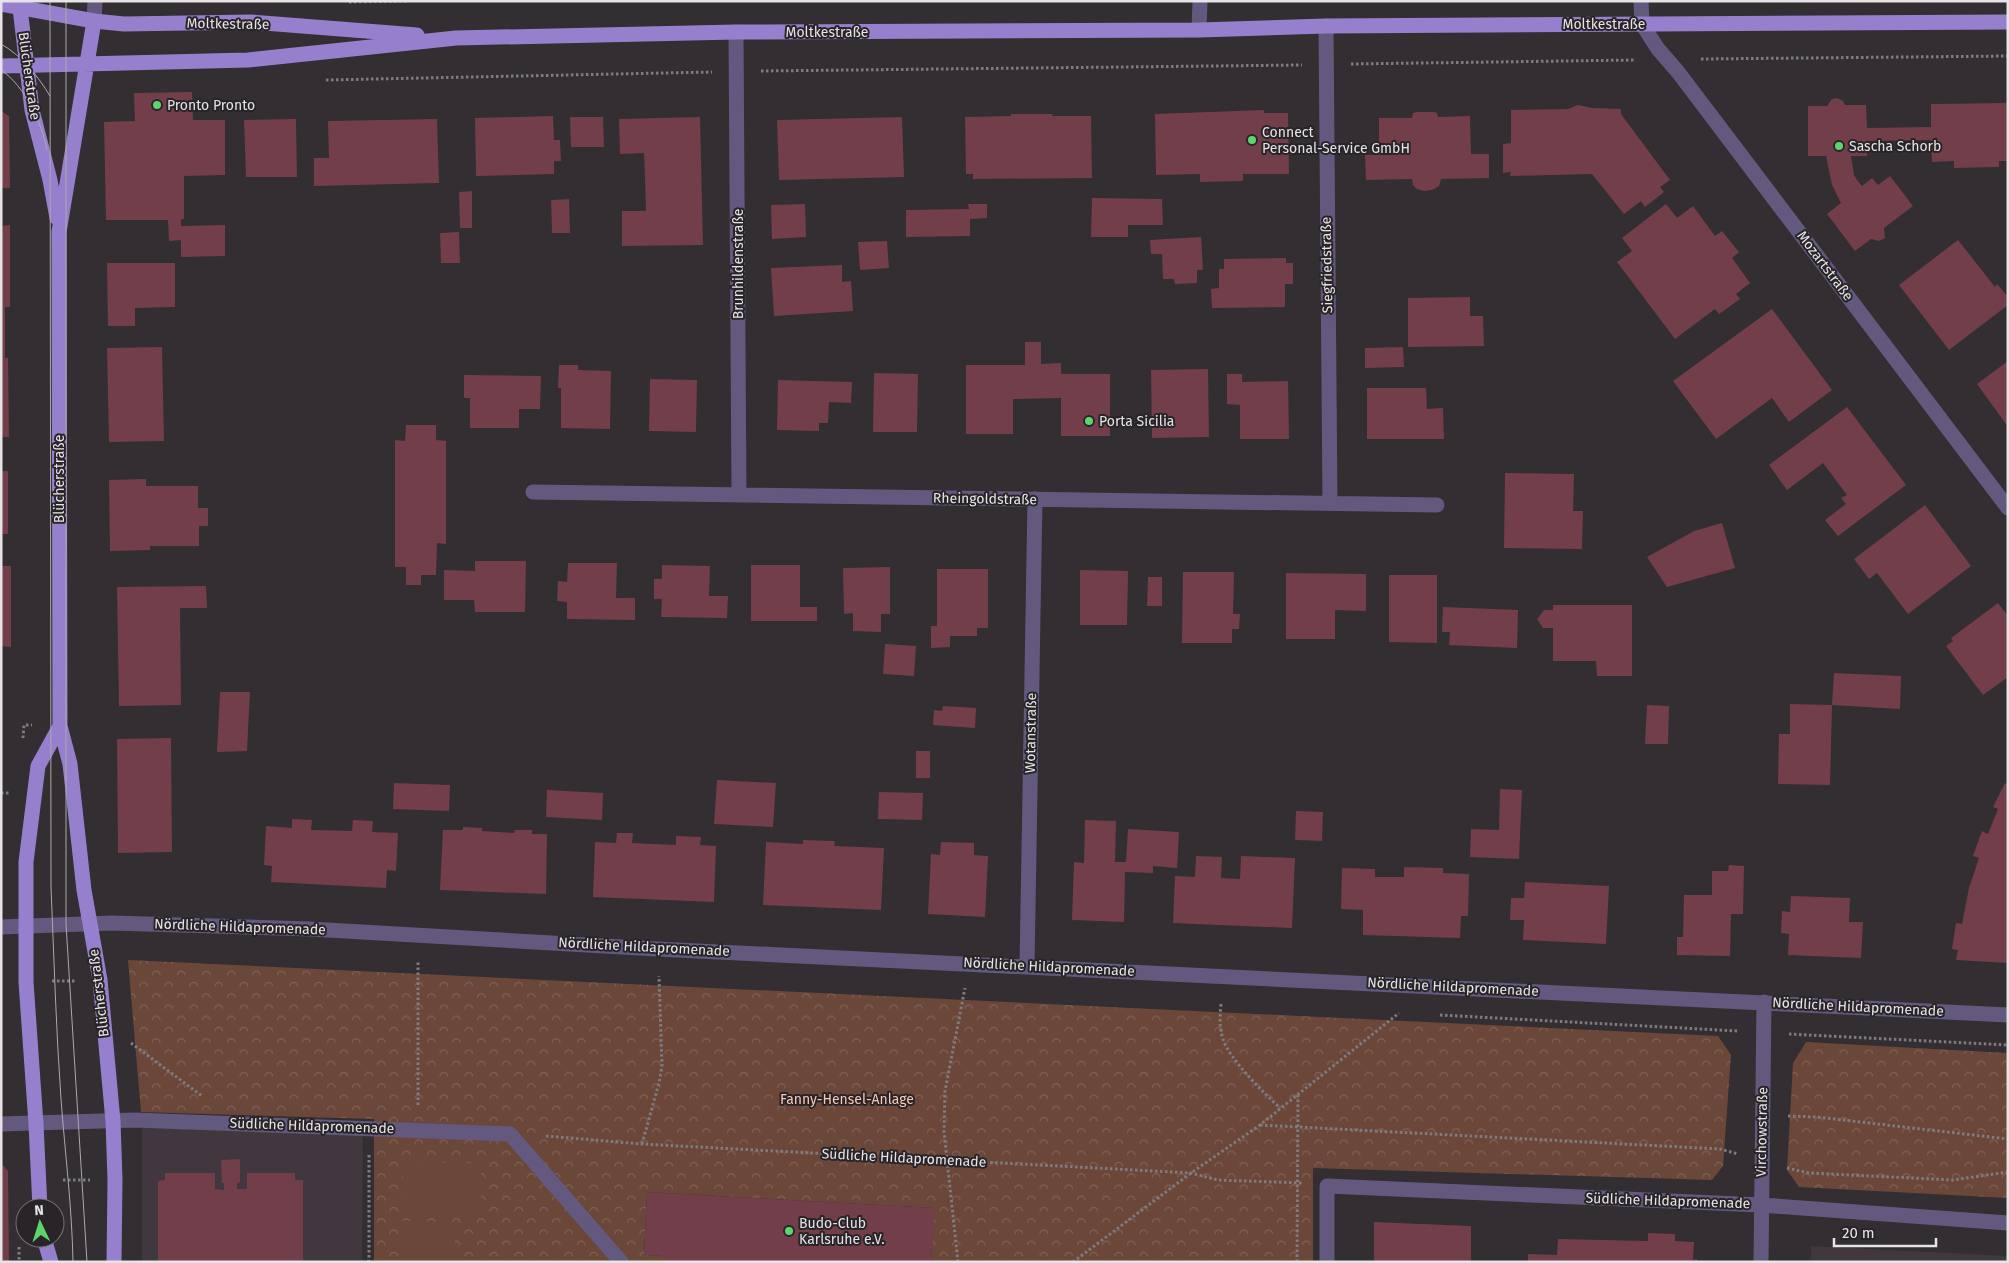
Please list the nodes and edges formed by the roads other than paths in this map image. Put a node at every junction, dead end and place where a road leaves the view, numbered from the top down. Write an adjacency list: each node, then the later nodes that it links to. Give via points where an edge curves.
1 (95, 1): 6 (street)
2 (1200, 1): 10 (street)
3 (1641, 1): 8 (street)
4 (1, 4): 5 (main road, Moltkestraße)
5 (20, 5): 6 (main road, Moltkestraße); 15 (main road, Blücherstraße)
6 (94, 21): 12 (main road, Moltkestraße, via 124,24 251,22); 13 (main road, Blücherstraße)
7 (2008, 22): 8 (main road, Moltkestraße)
8 (1642, 24): 9 (main road, Moltkestraße); 22 (street, Mozartstraße)
9 (1326, 26): 10 (main road, Moltkestraße); 20 (street, Siegfriedstraße)
10 (1200, 30): 11 (main road, Moltkestraße)
11 (736, 32): 12 (main road, Moltkestraße); 18 (street, Brunhildenstraße)
12 (456, 38): 13 (main road, Moltkestraße, via 248,60)
13 (86, 64): 15 (main road, Moltkestraße); 16 (main road, Blücherstraße)
14 (1, 66): 15 (main road, Moltkestraße)
15 (27, 66): 16 (main road, Blücherstraße, via 32,110)
16 (59, 232): 23 (main road, Blücherstraße)
17 (532, 492): 18 (street, Rheingoldstraße)
18 (739, 495): 19 (street, Rheingoldstraße)
19 (1035, 499): 20 (street, Rheingoldstraße); 27 (street, Wotanstraße)
20 (1330, 503): 21 (street, Rheingoldstraße)
21 (1437, 505)
22 (2008, 508)
23 (60, 726): 24 (main road, Blücherstraße, via 70,764); 25 (main road, Blücherstraße, via 38,766 26,862)
24 (90, 924): 25 (street, Nördliche Hildapromenade); 27 (street, Nördliche Hildapromenade, via 310,929); 30 (main road, Blücherstraße, via 100,980)
25 (25, 926): 26 (street, Nördliche Hildapromenade); 32 (main road, Blücherstraße)
26 (1, 927)
27 (1027, 966): 28 (street, Nördliche Hildapromenade)
28 (1764, 1002): 29 (street, Nördliche Hildapromenade); 34 (street, Virchowstraße)
29 (2008, 1014)
30 (113, 1121): 32 (street, Südliche Hildapromenade); 38 (main road, Blücherstraße, via 116,1180); 39 (street, Südliche Hildapromenade, via 510,1134)
31 (1, 1124): 32 (street, Südliche Hildapromenade)
32 (36, 1124): 33 (main road, Blücherstraße)
33 (40, 1198)
34 (1761, 1205): 35 (street, Südliche Hildapromenade); 40 (street, Südliche Hildapromenade, via 1327,1186); 41 (street, Virchowstraße)
35 (2008, 1222)
36 (47, 1248): 37 (main road)
37 (51, 1262)
38 (114, 1262)
39 (620, 1262)
40 (1327, 1262)
41 (1761, 1262)

